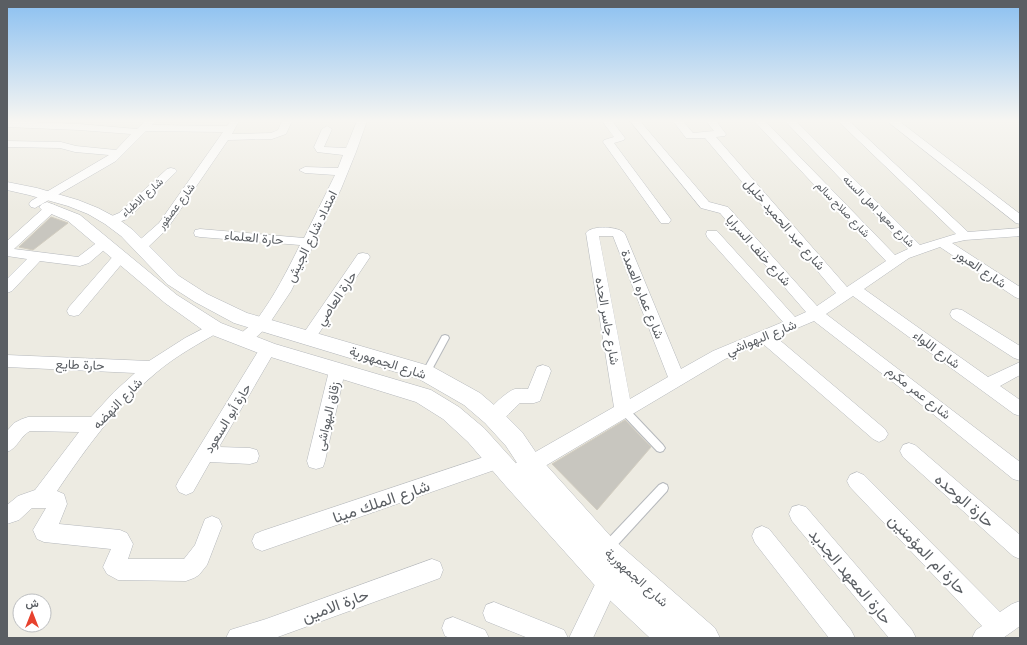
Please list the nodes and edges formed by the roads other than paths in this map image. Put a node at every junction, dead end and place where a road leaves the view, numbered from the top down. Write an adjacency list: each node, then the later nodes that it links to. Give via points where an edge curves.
1 (98, 151): 12 (street)
2 (215, 151): 30 (street, شارع عصفور, via 163,226)
3 (337, 151): 11 (street)
4 (615, 151): 19 (street)
5 (660, 151): 42 (street, شارع خلف السرايا, via 705,205 724,210)
6 (722, 151): 39 (street, شارع عبد الحميد خليل)
7 (788, 151): 37 (street, شارع صلاح سالم)
8 (820, 151): 32 (street, شارع معهد اهل السنه)
9 (875, 151): 26 (street)
10 (931, 151): 20 (street)
11 (350, 152): 15 (street, امتداد شارع الجيش)
12 (118, 153): 18 (street)
13 (305, 170): 15 (street)
14 (171, 171): 21 (street, شارع الاطباء, via 123,216)
15 (342, 172): 27 (street, امتداد شارع الجيش)
16 (7, 186): 18 (street, شارع الجمهورية)
17 (7, 198): 18 (street, شارع الجمهورية)
18 (45, 203): 21 (street, شارع الجمهورية, via 93,211); 29 (street, شارع الجمهورية, via 74,218); 31 (street)
19 (665, 220)
20 (1020, 220)
21 (111, 221): 30 (street, شارع الجمهورية)
22 (1020, 232): 26 (street, شارع البهواشي)
23 (200, 233): 27 (street, حارة العلماء)
24 (592, 233): 59 (street, شارع عماره العمدة, via 597,231 619,234); 61 (street, شارع جاسر الحده)
25 (712, 234): 45 (street)
26 (965, 236): 28 (street, شارع البهواشي)
27 (308, 242): 44 (street, امتداد شارع الجيش, via 284,291)
28 (941, 242): 32 (street, شارع البهواشي); 40 (street, شارع العبور)
29 (104, 244): 34 (street, via 80,262); 35 (street, شارع الجمهورية)
30 (140, 247): 44 (street, شارع الجمهورية, via 173,280 201,298 241,318)
31 (7, 248)
32 (917, 250): 37 (street, شارع البهواشي)
33 (7, 252): 34 (street)
34 (37, 256): 38 (street)
35 (120, 257): 41 (street); 46 (street, شارع الجمهورية, via 171,299)
36 (363, 257): 48 (street, حارة العاصي)
37 (894, 261): 39 (street, شارع البهواشي)
38 (7, 288)
39 (850, 291): 42 (street, شارع البهواشي); 60 (street, شارع اللواء)
40 (1020, 294)
41 (74, 311)
42 (816, 314): 45 (street, شارع البهواشي); 76 (street, شارع عمر مكرم)
43 (957, 314): 52 (street)
44 (262, 323): 48 (street, شارع الجمهورية); 50 (street, امتداد شارع الجيش)
45 (793, 324): 47 (street, شارع البهواشي)
46 (214, 328): 50 (street, شارع الجمهورية); 54 (street, شارع النهضه)
47 (764, 336): 59 (street, شارع البهواشي, via 740,344); 67 (street)
48 (308, 338): 58 (street, شارع الجمهورية)
49 (445, 338): 58 (lane)
50 (244, 340): 51 (street, شارع الجمهورية)
51 (268, 349): 56 (street, شارع الجمهورية); 71 (street, حارة أبو السعود)
52 (1020, 354)
53 (7, 361): 54 (street, حارة طايع)
54 (152, 367): 66 (street, شارع النهضه, via 113,404)
55 (1020, 368): 60 (street)
56 (338, 371): 73 (street, زقاق البهواشى); 75 (street, شارع الجمهورية, via 423,396 451,413 476,435)
57 (543, 371): 63 (street, via 534,396 516,396)
58 (426, 373): 63 (street, شارع الجمهورية, via 472,399)
59 (677, 380): 61 (street, شارع البهواشي)
60 (987, 385): 62 (street, شارع اللواء)
61 (623, 409): 69 (lane); 74 (street, شارع البهواشي)
62 (1020, 409)
63 (494, 417): 74 (street, شارع الجمهورية, via 514,439)
64 (7, 424): 65 (street)
65 (28, 424): 66 (street); 68 (street, via 20,428)
66 (96, 425): 80 (street, شارع النهضه, via 76,448)
67 (879, 434)
68 (7, 444)
69 (660, 448)
70 (909, 452): 87 (street, حارة الوحده)
71 (206, 454): 72 (street); 78 (street, حارة أبو السعود)
72 (250, 456)
73 (316, 461)
74 (531, 464): 75 (street, شارع البهواشي); 86 (street, شارع الجمهورية)
75 (506, 468): 85 (street, شارع الملك مينا); 89 (street, شارع الجمهورية)
76 (1020, 473)
77 (857, 481): 93 (street, حارة ام المؤمنين)
78 (186, 486)
79 (663, 488): 86 (lane)
80 (40, 499): 82 (street, via 25,501 14,513); 83 (street, via 57,500 58,504 44,532 122,541 123,547 115,569 191,568 198,561)
81 (799, 514): 101 (street, حارة المعهد الجديد)
82 (8, 515)
83 (212, 526)
84 (762, 536): 100 (street)
85 (262, 541)
86 (606, 549): 99 (street, شارع الجمهورية)
87 (1020, 549)
88 (432, 570): 94 (street, حارة الامين)
89 (609, 580): 97 (street); 98 (street, شارع الجمهورية)
90 (494, 613): 96 (street)
91 (1019, 613): 93 (street)
92 (454, 628): 95 (street)
93 (991, 633)
94 (238, 638)
95 (476, 638)
96 (556, 638)
97 (580, 638)
98 (671, 638)
99 (706, 638)
100 (843, 638)
101 (904, 638)

